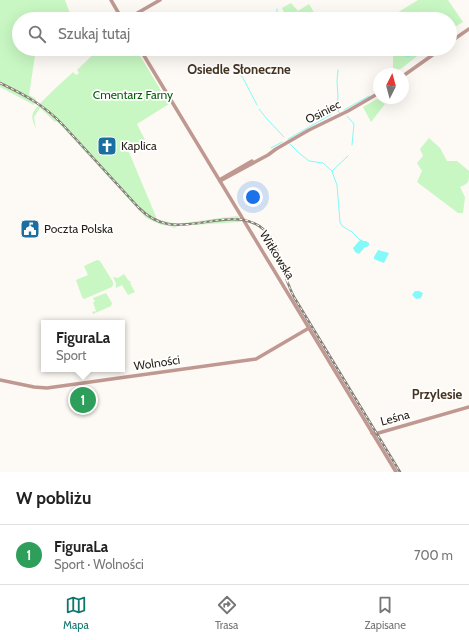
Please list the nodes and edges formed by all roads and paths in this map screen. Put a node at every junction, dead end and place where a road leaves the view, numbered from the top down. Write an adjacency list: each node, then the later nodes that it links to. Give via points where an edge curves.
1 (111, 0): 3 (street)
2 (160, 0): 4 (street)
3 (118, 12)
4 (139, 12)
5 (469, 29): 6 (street)
6 (457, 37)
7 (144, 56): 11 (street, Witkowska)
8 (431, 56): 9 (street)
9 (409, 72)
10 (373, 96): 11 (street, Osiniec)
11 (220, 180): 12 (street, Witkowska)
12 (309, 328): 13 (street, Wolności, via 256,359 47,388); 15 (street, Witkowska)
13 (0, 380)
14 (469, 408): 15 (street, Leśna)
15 (372, 434): 16 (street, Witkowska)
16 (396, 472)

